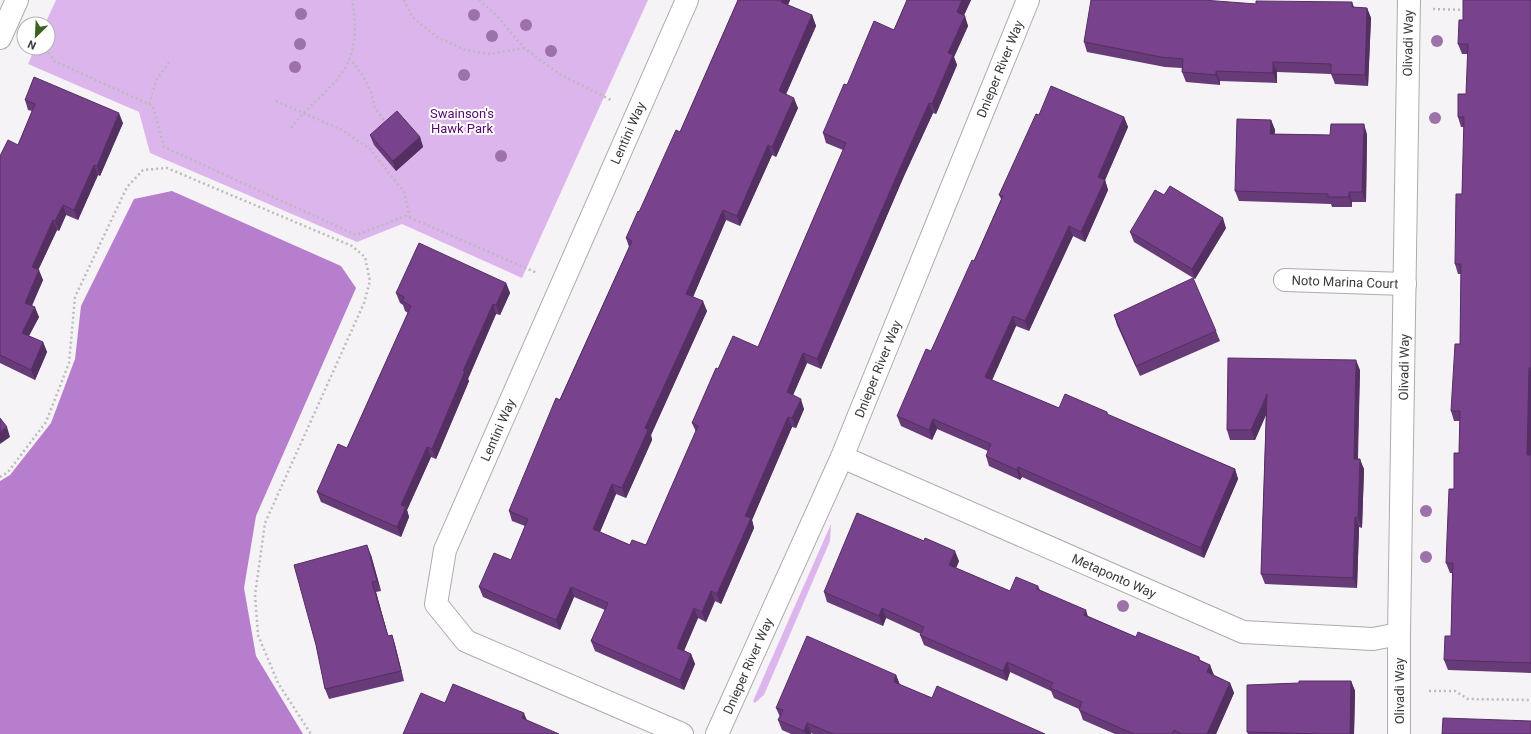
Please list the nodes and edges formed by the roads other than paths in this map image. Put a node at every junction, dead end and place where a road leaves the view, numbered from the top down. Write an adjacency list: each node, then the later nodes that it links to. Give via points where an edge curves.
1 (17, 0): 5 (street)
2 (687, 0): 10 (street, Lentini Way, via 445,550 436,604 466,641)
3 (1028, 0): 8 (street, Dnieper River Way)
4 (1409, 4): 7 (street, Olivadi Way)
5 (0, 38)
6 (1285, 280): 7 (street, Noto Marina Court)
7 (1405, 284): 9 (street, Olivadi Way)
8 (842, 457): 9 (street, Metaponto Way, via 1243,632 1373,639); 11 (street, Dnieper River Way)
9 (1399, 634): 12 (street, Olivadi Way)
10 (682, 734)
11 (717, 734)
12 (1399, 734)

